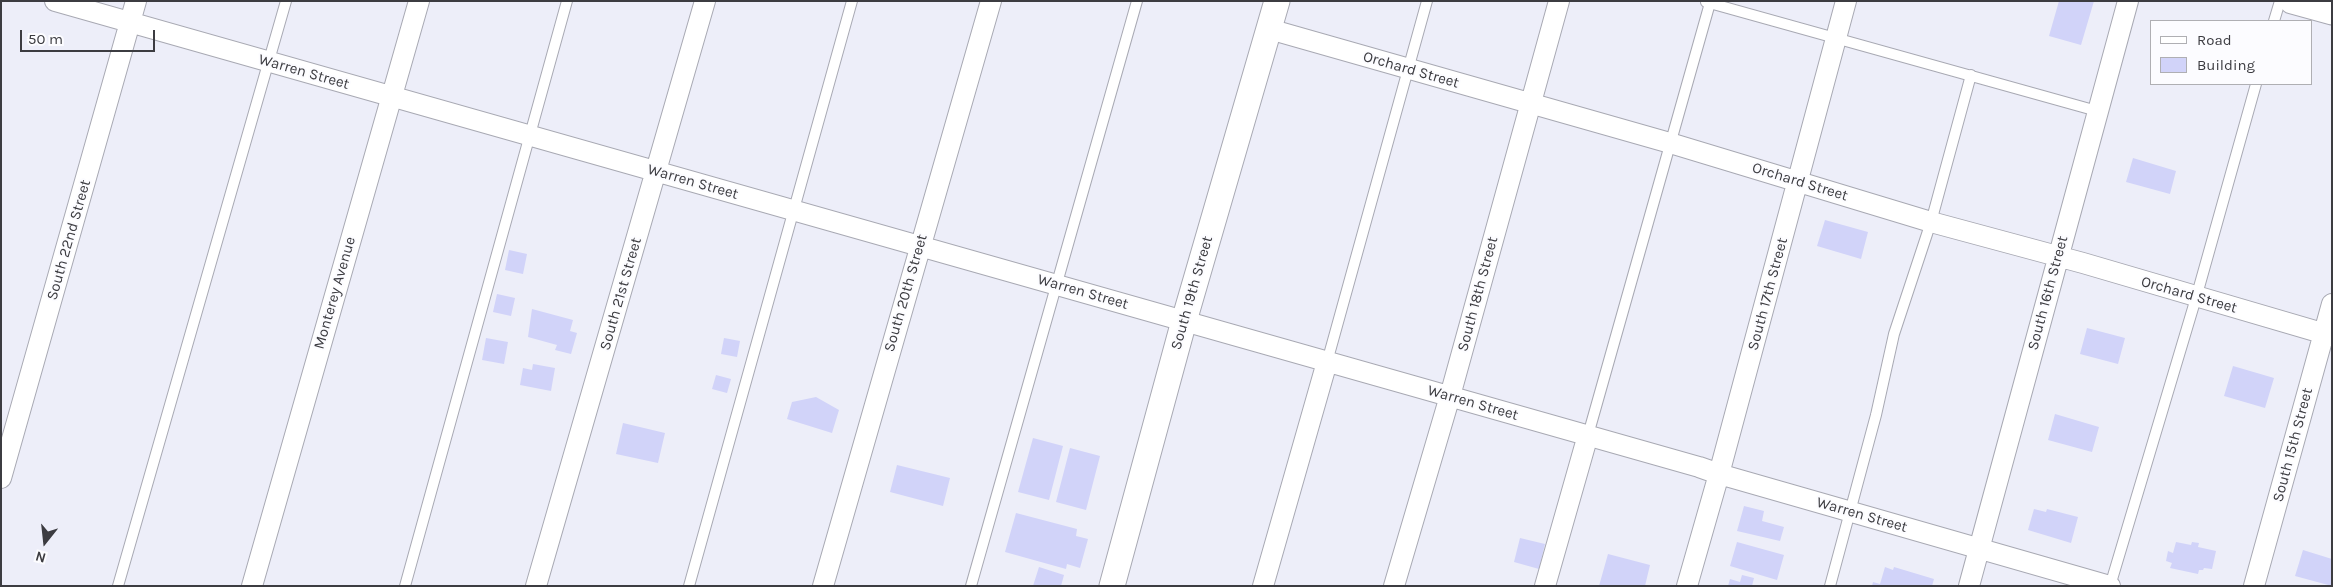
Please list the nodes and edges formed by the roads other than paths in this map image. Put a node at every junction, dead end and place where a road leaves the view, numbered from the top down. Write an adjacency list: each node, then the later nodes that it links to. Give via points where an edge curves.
1 (55, 1): 20 (street, Warren Street)
2 (136, 1): 20 (street, South 22nd Street)
3 (286, 1): 23 (lane)
4 (419, 1): 27 (street, Monterey Avenue)
5 (567, 1): 30 (lane)
6 (705, 1): 32 (street, South 21st Street)
7 (852, 1): 34 (lane)
8 (991, 1): 36 (street, South 20th Street)
9 (1137, 1): 38 (lane)
10 (1277, 1): 21 (street, South 19th Street)
11 (1427, 1): 24 (lane)
12 (1559, 1): 28 (street, South 18th Street)
13 (1846, 1): 22 (street, South 17th Street)
14 (2128, 1): 29 (street, South 16th Street)
15 (2280, 1): 19 (lane)
16 (2292, 1): 18 (street)
17 (1707, 2): 22 (lane); 31 (lane)
18 (2332, 12)
19 (2274, 20)
20 (130, 22): 23 (street, Warren Street); 45 (street, South 22nd Street)
21 (1269, 29): 24 (street, Orchard Street); 41 (street, South 19th Street)
22 (1836, 37): 25 (lane); 33 (street, South 17th Street)
23 (269, 62): 27 (street, Warren Street); 51 (lane)
24 (1408, 68): 28 (street, Orchard Street); 43 (lane)
25 (1971, 75): 29 (lane); 35 (lane)
26 (2256, 85): 39 (lane)
27 (391, 96): 30 (street, Warren Street); 52 (street, Monterey Avenue)
28 (1531, 104): 31 (street, Orchard Street); 44 (street, South 18th Street)
29 (2097, 111): 37 (street, South 16th Street)
30 (529, 135): 32 (street, Warren Street); 53 (lane)
31 (1670, 143): 33 (street, Orchard Street); 46 (lane)
32 (656, 172): 34 (street, Warren Street); 54 (street, South 21st Street)
33 (1798, 182): 35 (street, Orchard Street); 47 (street, South 17th Street)
34 (792, 210): 36 (street, Warren Street); 55 (lane)
35 (1931, 222): 37 (street, Orchard Street); 49 (lane, via 1894,334)
36 (920, 246): 38 (street, Warren Street); 56 (street, South 20th Street)
37 (2058, 256): 39 (street, Orchard Street); 50 (street, South 16th Street)
38 (1057, 285): 41 (street, Warren Street); 57 (lane)
39 (2196, 298): 42 (street, Orchard Street); 65 (lane)
40 (2332, 304): 42 (street, South 15th Street)
41 (1184, 321): 43 (street, Warren Street); 58 (street, South 19th Street)
42 (2328, 335): 66 (street, South 15th Street)
43 (1327, 362): 44 (street, Warren Street); 59 (street)
44 (1450, 396): 46 (street, Warren Street); 60 (street, South 18th Street)
45 (9, 420): 48 (street, South 22nd Street)
46 (1588, 436): 47 (street, Warren Street); 61 (street)
47 (1719, 474): 49 (street, Warren Street); 62 (street, South 17th Street)
48 (1, 478)
49 (1851, 512): 50 (street, Warren Street); 63 (lane)
50 (1980, 548): 64 (street, South 16th Street); 65 (street, Warren Street)
51 (118, 586)
52 (252, 586)
53 (405, 586)
54 (536, 586)
55 (689, 586)
56 (822, 586)
57 (971, 586)
58 (1112, 586)
59 (1263, 586)
60 (1394, 586)
61 (1545, 586)
62 (1687, 586)
63 (1830, 586)
64 (1970, 586)
65 (2110, 586)
66 (2254, 586)

